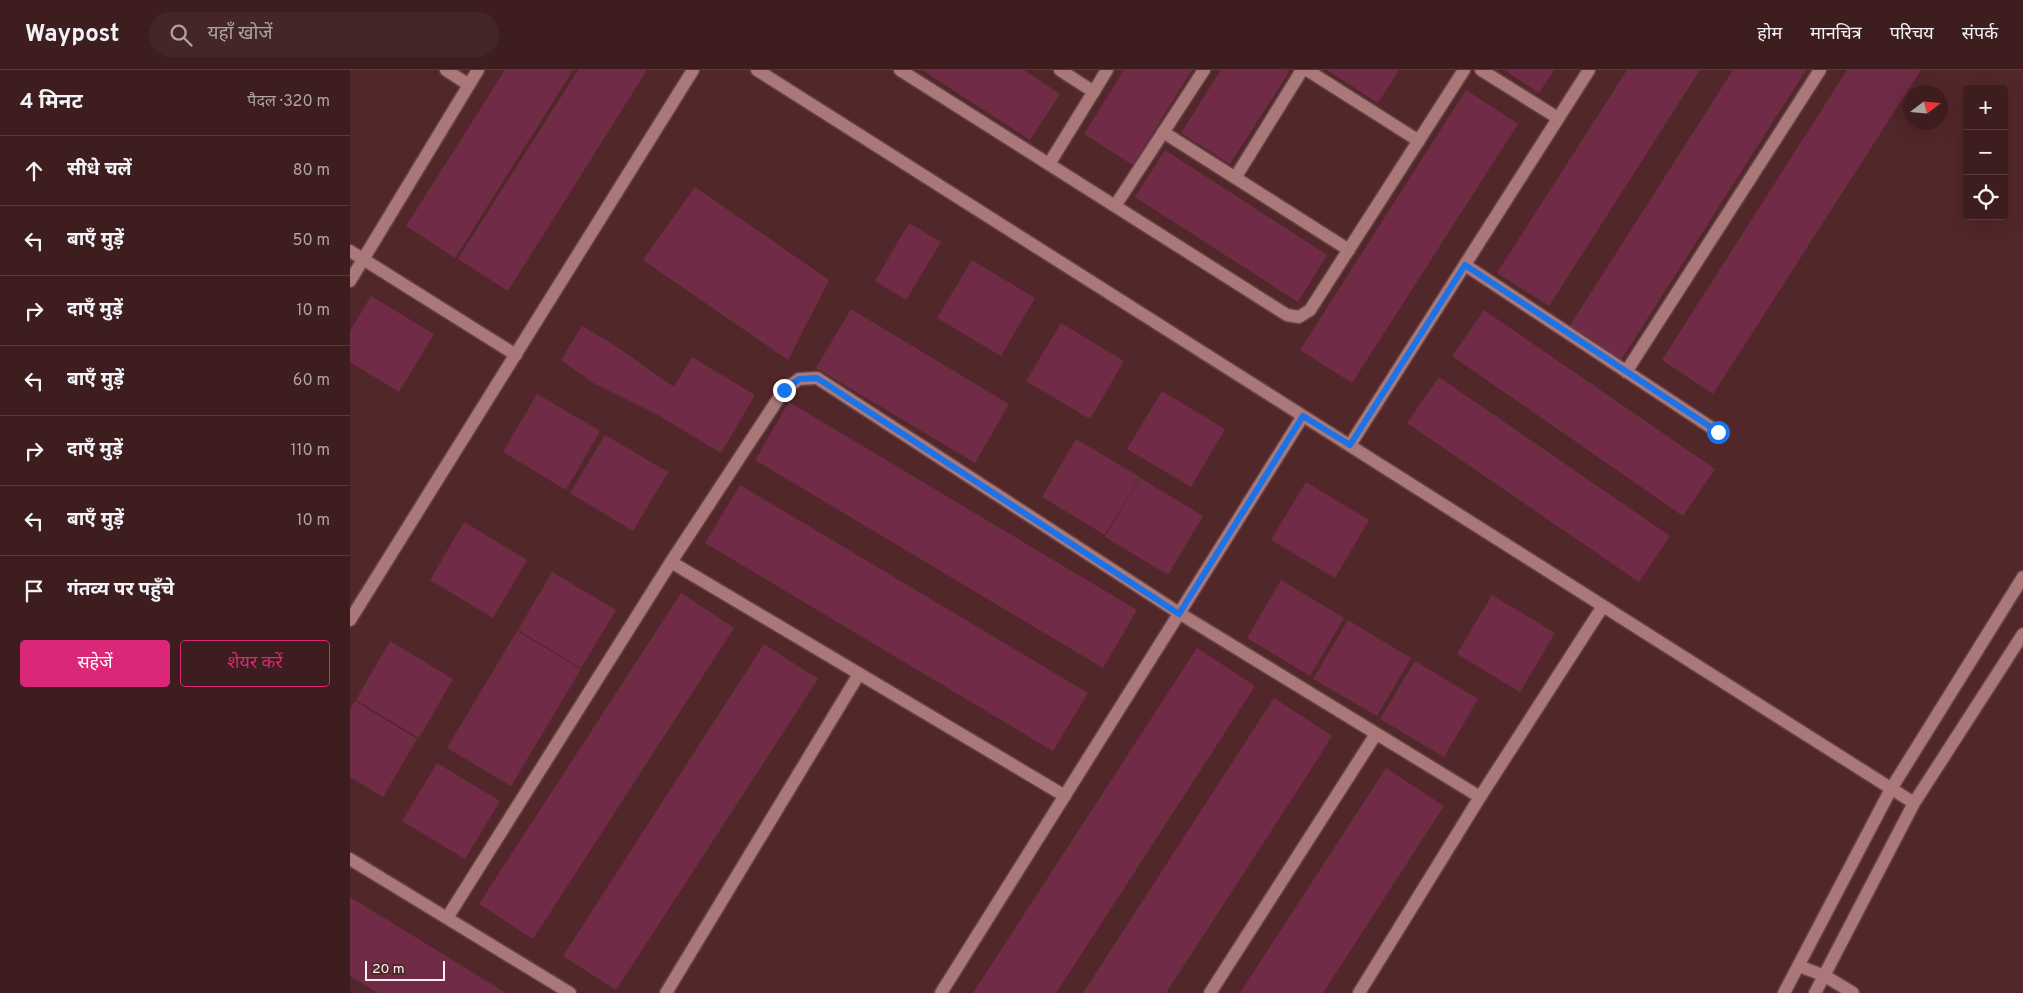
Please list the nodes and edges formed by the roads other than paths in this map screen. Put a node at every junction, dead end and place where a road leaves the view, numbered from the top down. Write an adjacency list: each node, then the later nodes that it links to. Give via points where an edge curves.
1 (446, 70): 15 (street)
2 (478, 70): 15 (street)
3 (694, 70): 28 (street)
4 (757, 70): 30 (street)
5 (900, 70): 20 (street)
6 (1060, 70): 16 (street)
7 (1107, 70): 16 (street)
8 (1204, 70): 18 (street)
9 (1302, 70): 21 (street)
10 (1307, 70): 19 (street)
11 (1464, 70): 19 (street)
12 (1481, 70): 17 (street)
13 (1589, 70): 17 (street)
14 (1820, 70): 29 (street)
15 (469, 85): 25 (street)
16 (1094, 92): 20 (street)
17 (1558, 118): 26 (street)
18 (1163, 132): 21 (street); 22 (street)
19 (1419, 141): 23 (street)
20 (1049, 164): 22 (street)
21 (1234, 178): 23 (street)
22 (1115, 206): 23 (street, via 1287,315 1298,317 1310,310)
23 (1349, 250)
24 (350, 251): 25 (street)
25 (362, 259): 27 (street); 28 (street)
26 (1465, 265): 29 (street); 32 (street)
27 (350, 281)
28 (516, 355): 37 (street)
29 (1626, 372): 31 (street)
30 (1303, 416): 32 (street); 36 (street)
31 (1718, 432)
32 (1350, 445): 35 (street)
33 (671, 562): 36 (street, via 784,390 799,379 817,378); 39 (street); 46 (street)
34 (2023, 577): 41 (street)
35 (1603, 606): 41 (street); 43 (street)
36 (1179, 614): 40 (street); 42 (street)
37 (350, 620)
38 (2023, 634): 44 (street)
39 (859, 674): 42 (street); 50 (street)
40 (1376, 734): 43 (street); 52 (street)
41 (1891, 789): 44 (street); 47 (street)
42 (1065, 796): 51 (street)
43 (1480, 797): 53 (street)
44 (1914, 803): 48 (street)
45 (350, 859): 46 (street)
46 (447, 918): 49 (street)
47 (1799, 966): 48 (street); 54 (street)
48 (1825, 976): 55 (street); 56 (street)
49 (570, 993)
50 (666, 993)
51 (941, 993)
52 (1210, 993)
53 (1359, 993)
54 (1784, 993)
55 (1815, 993)
56 (1853, 993)

